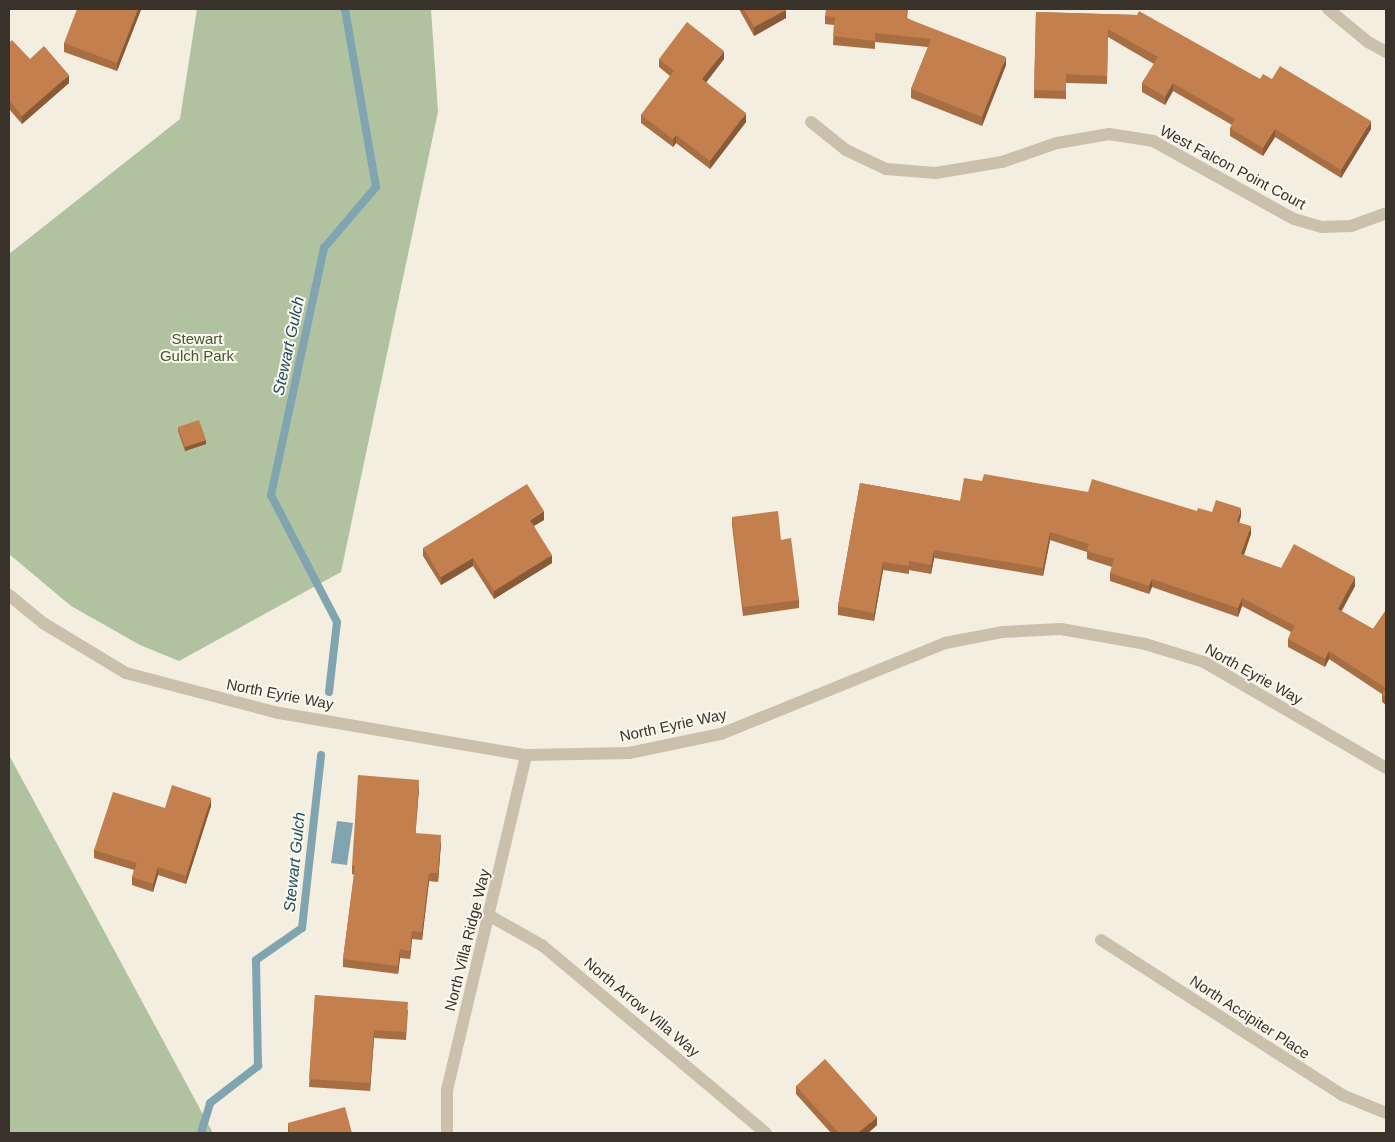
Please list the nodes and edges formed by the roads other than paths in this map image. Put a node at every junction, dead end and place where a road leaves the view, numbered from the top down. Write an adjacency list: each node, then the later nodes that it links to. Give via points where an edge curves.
1 (1328, 9): 2 (street, via 1368,42)
2 (1386, 52)
3 (811, 122): 4 (street, West Falcon Point Court, via 846,150 886,169 936,173 1002,162 1057,143 1109,134 1153,141 1294,219 1322,227 1351,226)
4 (1386, 213)
5 (9, 595): 6 (street, North Eyrie Way, via 43,623 126,673 279,713)
6 (526, 755): 7 (street, North Eyrie Way, via 629,753 721,734 946,643 1002,632 1061,629 1145,644 1204,662); 8 (street, North Villa Ridge Way)
7 (1386, 768)
8 (490, 916): 11 (street, North Villa Ridge Way, via 447,1090); 12 (street, North Arrow Villa Way, via 543,946)
9 (1101, 940): 10 (street, North Accipiter Place, via 1342,1095)
10 (1386, 1113)
11 (447, 1133)
12 (766, 1133)

